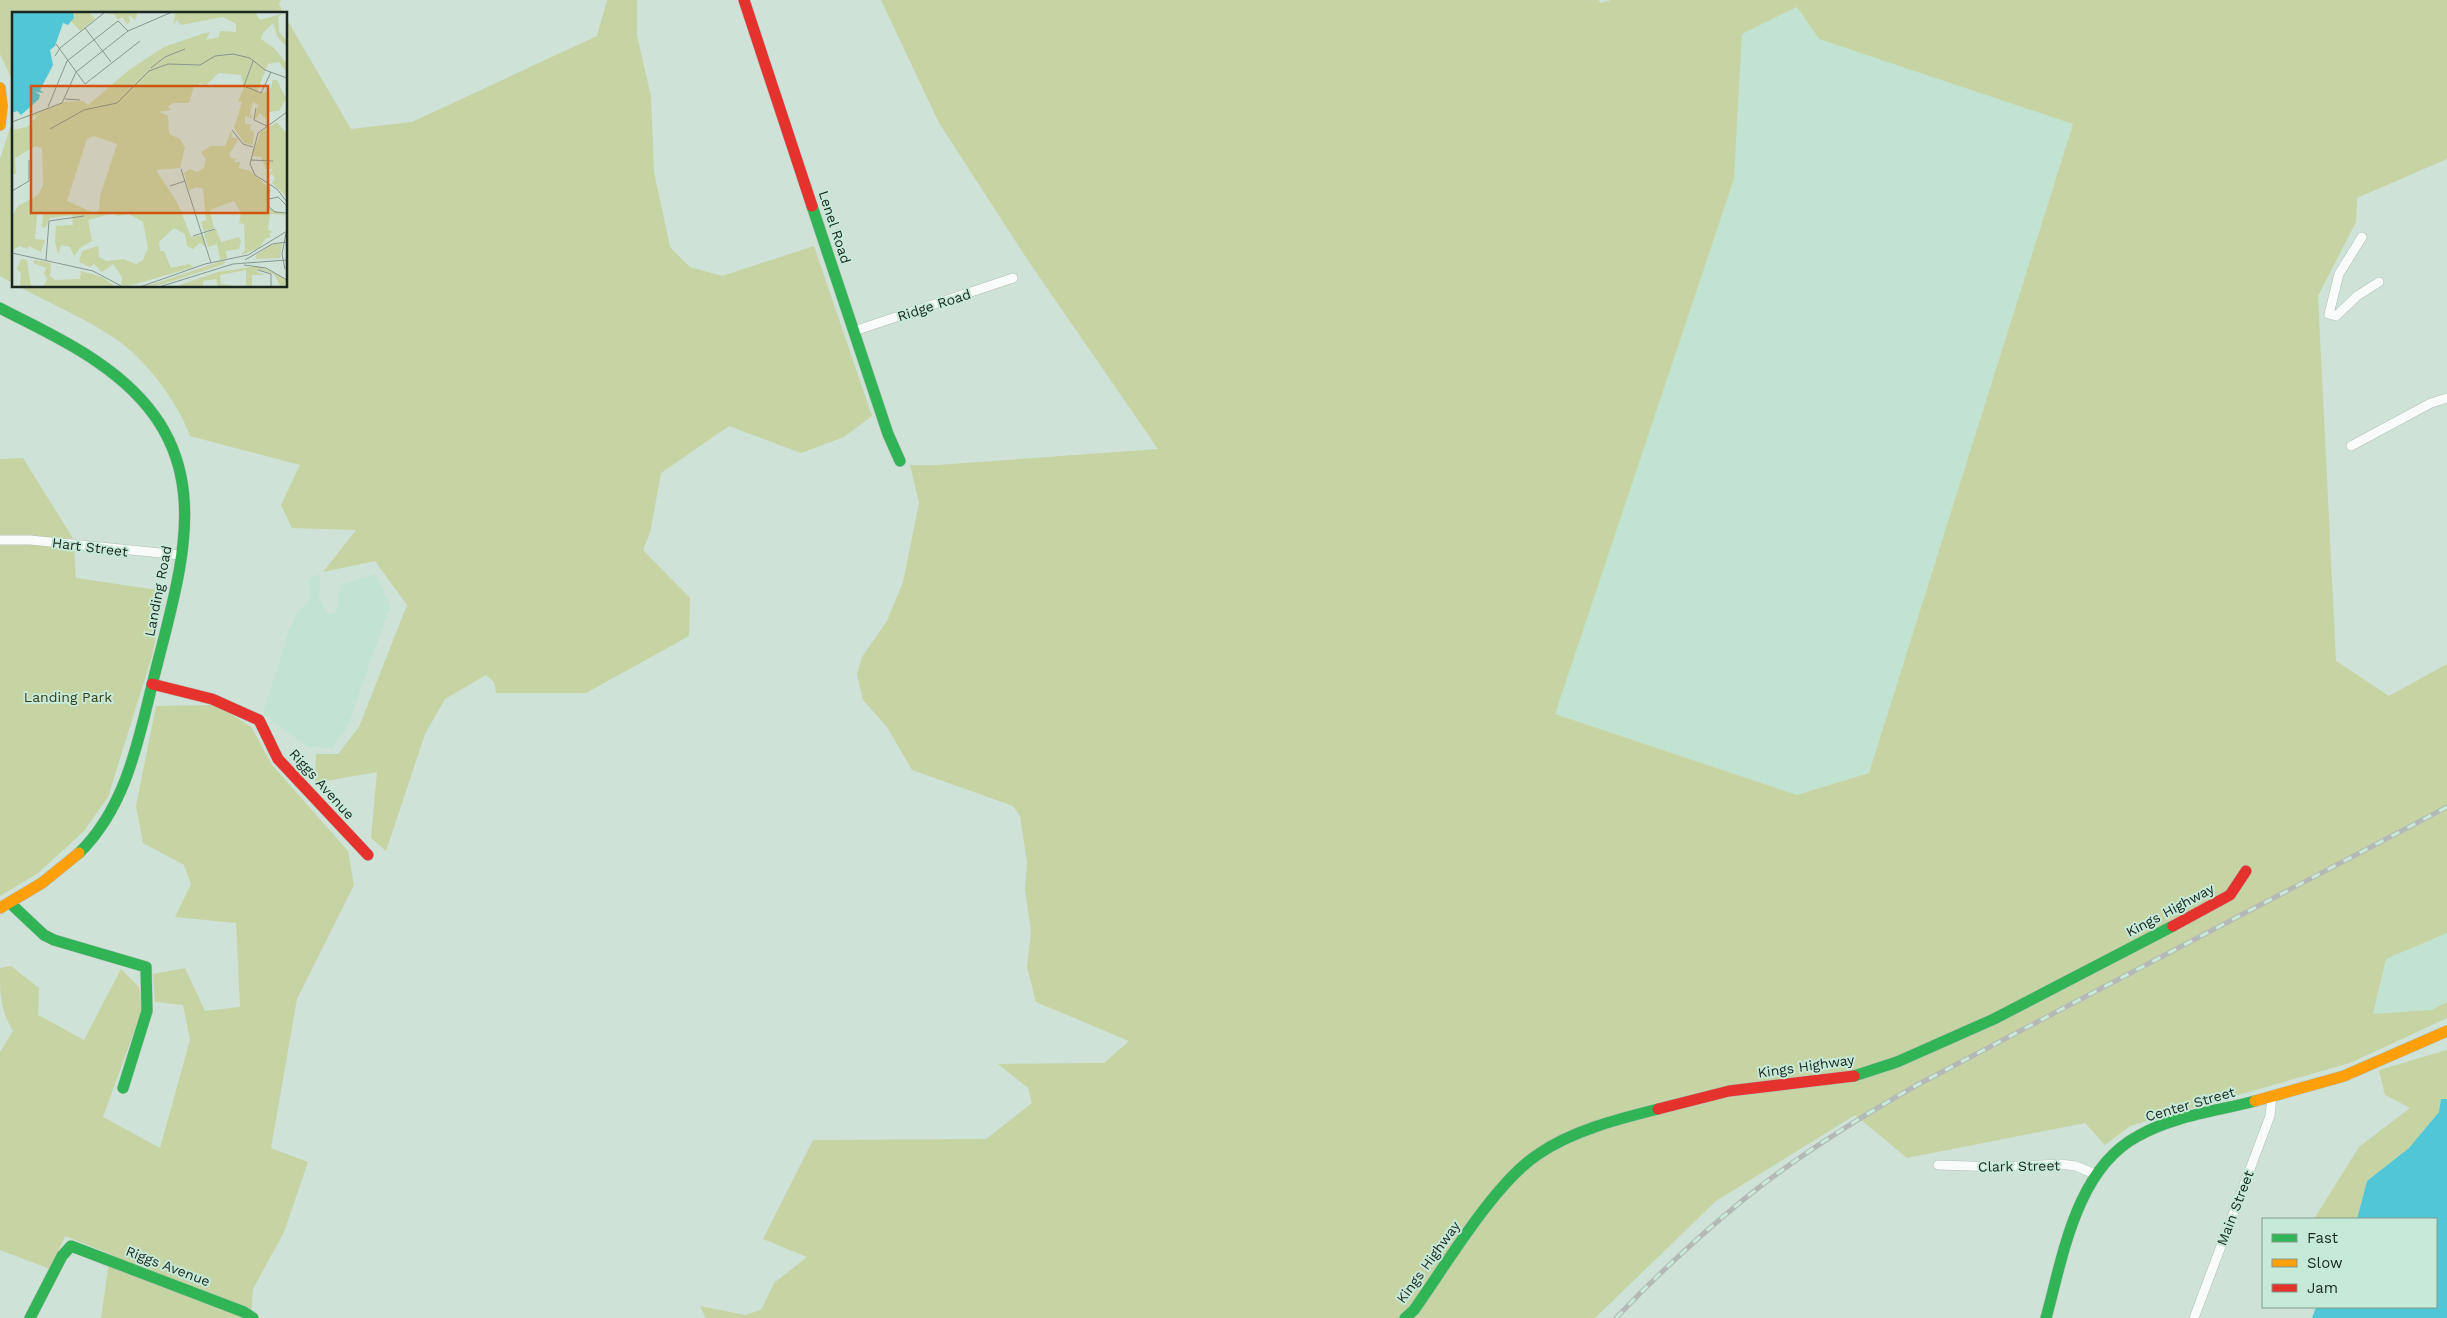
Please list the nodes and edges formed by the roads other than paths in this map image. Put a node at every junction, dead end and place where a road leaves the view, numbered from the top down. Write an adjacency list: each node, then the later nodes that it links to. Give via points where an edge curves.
1 (744, 0): 8 (street, Lenel Road)
2 (0, 88): 3 (street)
3 (0, 125)
4 (2362, 237): 6 (street, via 2339,274 2329,314 2336,316 2357,296)
5 (1014, 278): 8 (street, Ridge Road)
6 (2380, 282)
7 (0, 308): 13 (street, Landing Road, via 84,350 134,392 157,419 174,448 180,470 184,506)
8 (854, 331): 11 (street, Lenel Road)
9 (2447, 398): 10 (street, via 2431,403)
10 (2351, 446)
11 (900, 461)
12 (0, 540): 13 (street, Hart Street)
13 (181, 555): 14 (street, Landing Road)
14 (152, 684): 15 (street, Riggs Avenue, via 212,699 259,720 278,759); 17 (street, Landing Road, via 127,776 101,828 70,861)
15 (368, 855)
16 (2246, 871): 25 (street, Kings Highway, via 2230,895 1994,1019 1897,1062 1860,1075 1729,1091 1623,1118 1563,1140 1536,1155 1513,1176)
17 (5, 906): 19 (street, via 54,940 146,967 147,1012)
18 (2447, 1031): 20 (street, Center Street, via 2361,1070)
19 (123, 1088)
20 (2272, 1096): 22 (street, Center Street, via 2151,1129 2130,1140); 27 (street, Main Street, via 2270,1116)
21 (1938, 1165): 22 (street, Clark Street, via 2000,1167 2060,1164 2076,1166)
22 (2097, 1175): 26 (street, Center Street, via 2072,1232)
23 (30, 1318): 24 (street, Riggs Avenue, via 62,1256 70,1247 161,1279)
24 (253, 1318)
25 (1406, 1318)
26 (2046, 1318)
27 (2194, 1318)

